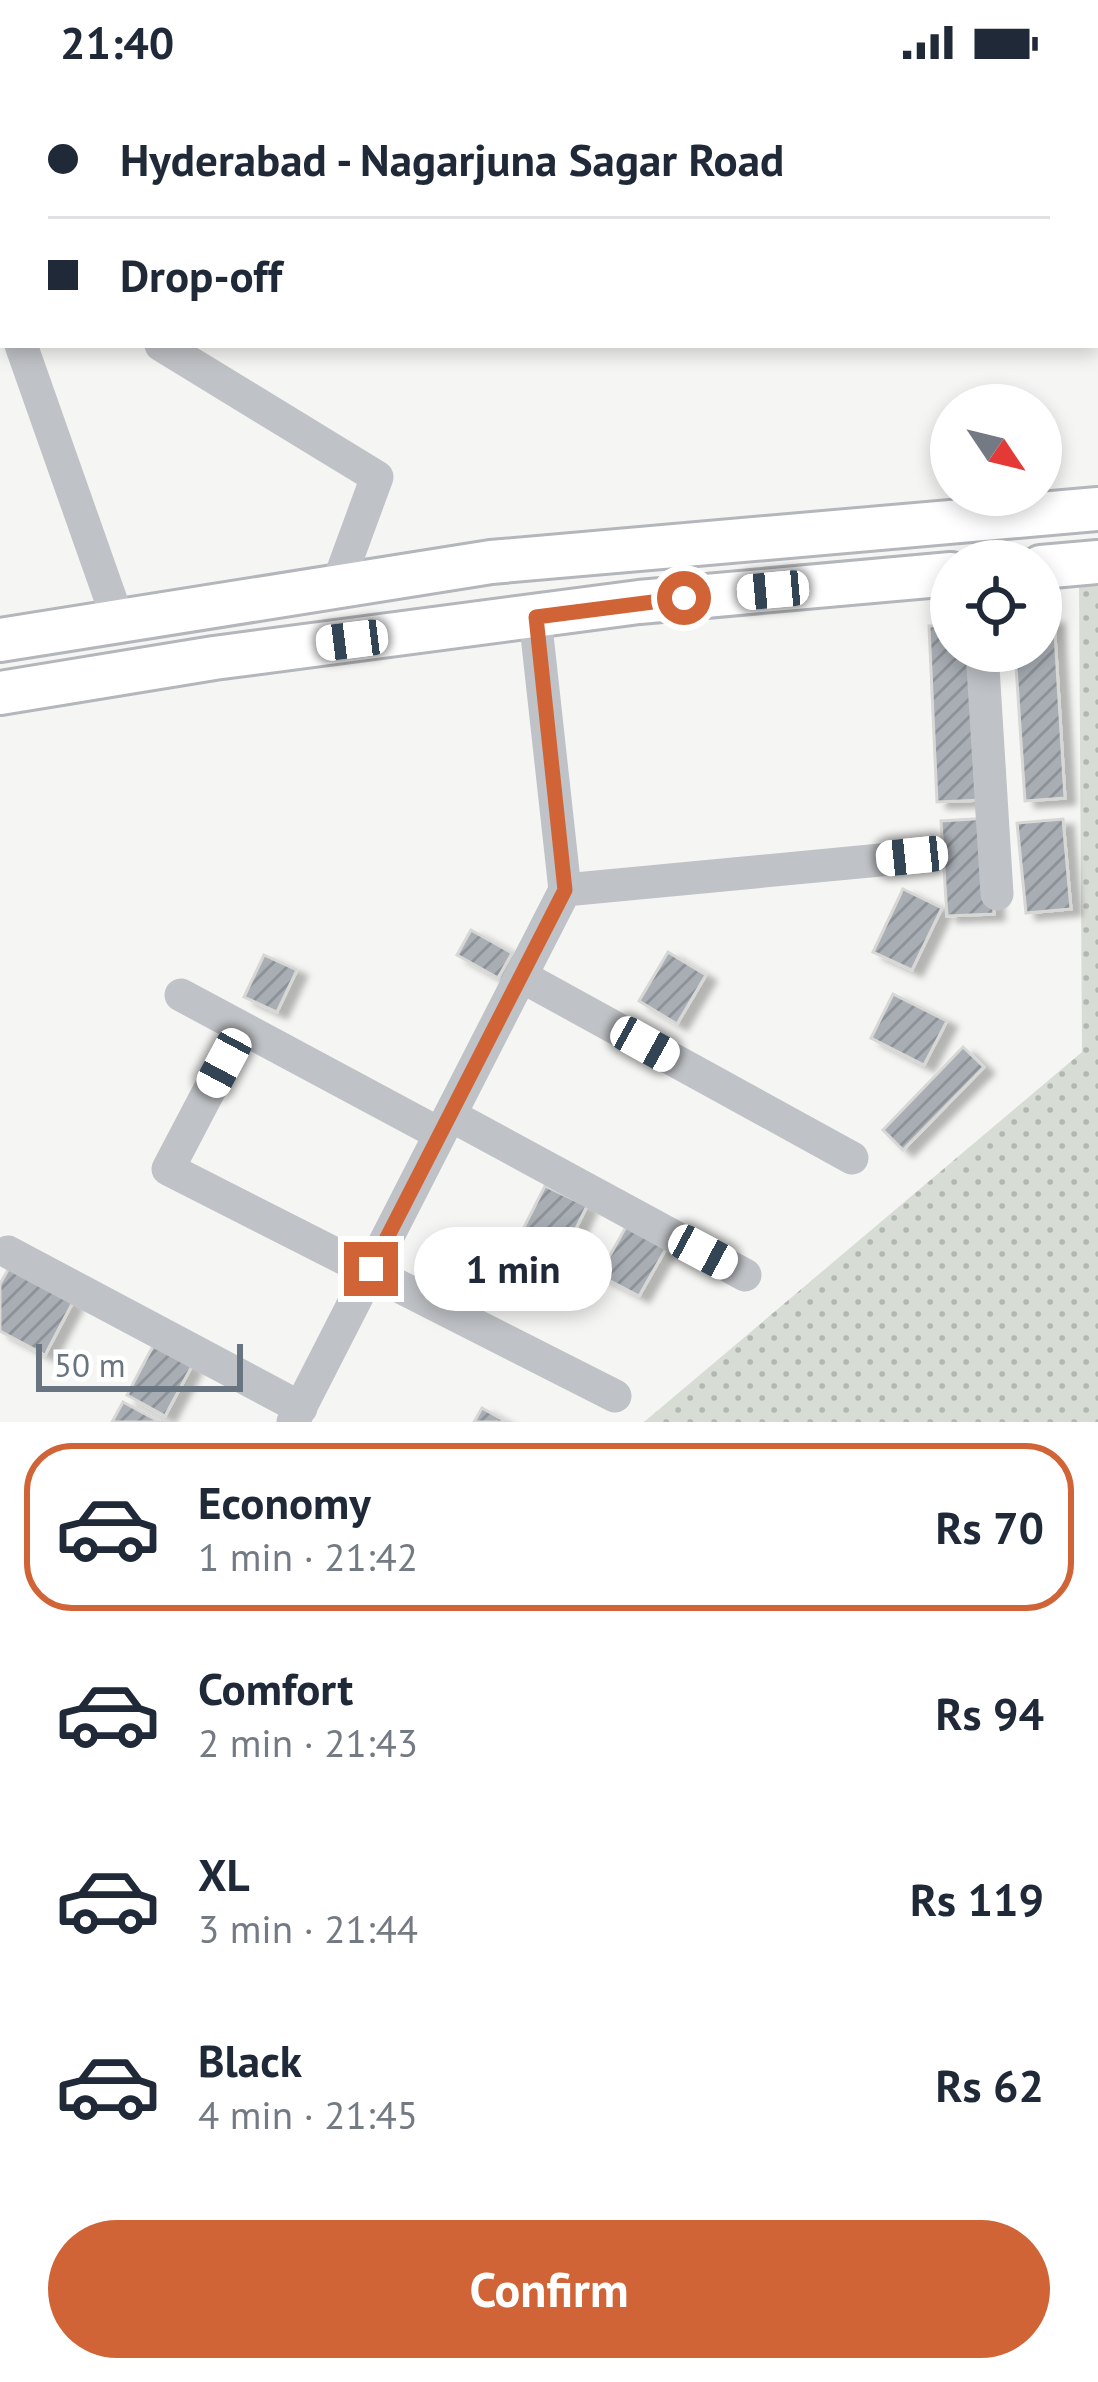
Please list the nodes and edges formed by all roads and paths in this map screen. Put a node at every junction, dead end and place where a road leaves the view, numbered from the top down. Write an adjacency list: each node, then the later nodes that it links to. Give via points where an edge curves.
1 (22, 348): 9 (street)
2 (165, 348): 7 (street, via 376,477)
3 (1098, 509): 7 (main road, via 511,560)
4 (1098, 562): 5 (main road)
5 (1062, 565)
6 (930, 576): 8 (main road)
7 (338, 586): 9 (main road)
8 (536, 617): 12 (main road); 14 (street)
9 (118, 620): 10 (main road)
10 (0, 640)
11 (983, 672): 15 (street)
12 (0, 692)
13 (912, 856): 14 (street)
14 (565, 890): 16 (street)
15 (997, 894)
16 (520, 976): 19 (street); 20 (street)
17 (181, 995): 18 (street)
18 (242, 1028): 19 (street); 22 (street, via 168,1169)
19 (445, 1124): 22 (street); 23 (street)
20 (852, 1157)
21 (8, 1252): 25 (street)
22 (371, 1269): 24 (street); 25 (street)
23 (745, 1274)
24 (615, 1396)
25 (297, 1415)

